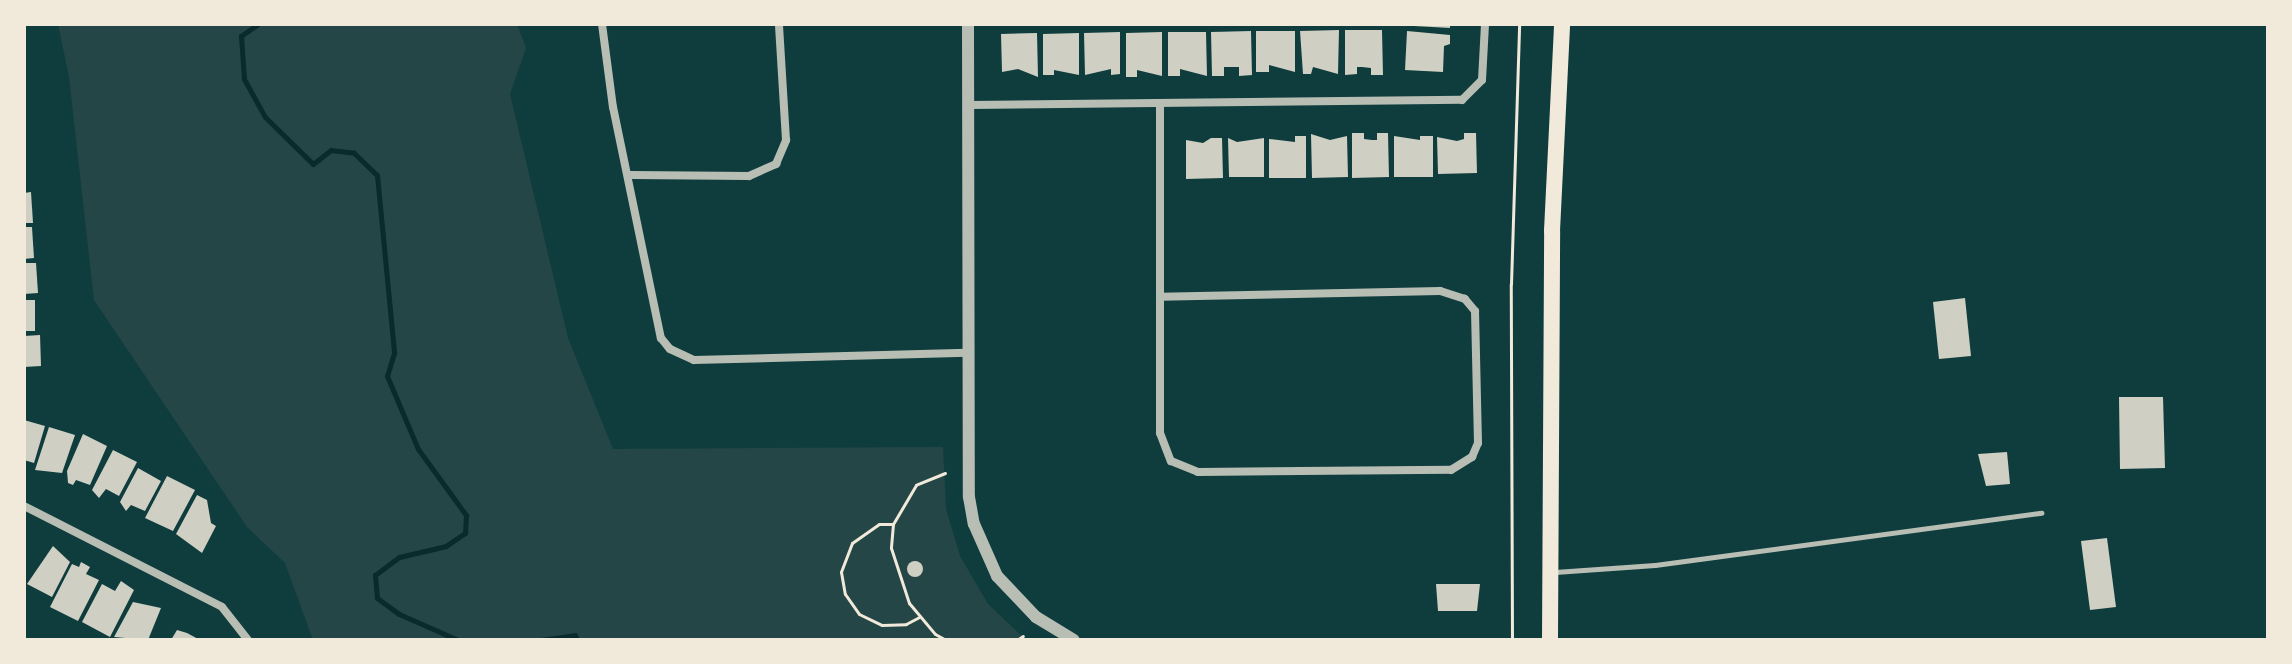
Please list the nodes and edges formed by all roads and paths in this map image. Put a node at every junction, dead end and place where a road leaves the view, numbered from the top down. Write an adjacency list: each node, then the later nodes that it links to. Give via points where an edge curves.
1 (602, 24): 9 (street, via 613,107)
2 (779, 24): 9 (street, via 786,140 776,164 749,176)
3 (968, 24): 8 (street)
4 (1485, 24): 7 (street, via 1482,80 1462,100)
5 (1519, 24): 23 (path, via 1511,284)
6 (1562, 24): 16 (main road, via 1552,231)
7 (1160, 103): 8 (street); 10 (street)
8 (969, 105): 11 (street)
9 (631, 175): 11 (street, via 661,338 681,356 694,360)
10 (1161, 297): 10 (street, via 1160,433 1163,448 1182,468 1451,470 1472,457 1478,443 1475,311 1465,299 1440,291)
11 (967, 353): 22 (street, via 967,470 974,524 989,563 1016,599)
12 (945, 473): 15 (path, via 916,485)
13 (24, 506): 19 (street, via 222,607)
14 (2042, 513): 16 (lane, via 1655,565)
15 (893, 524): 17 (path, via 893,564); 17 (path, via 870,528 852,543 841,572 845,594 859,614 882,625 906,624)
16 (1550, 572): 24 (main road)
17 (919, 617): 20 (path)
18 (1023, 636): 21 (path)
19 (248, 640)
20 (946, 640)
21 (1017, 640)
22 (1074, 640)
23 (1512, 640)
24 (1550, 640)

